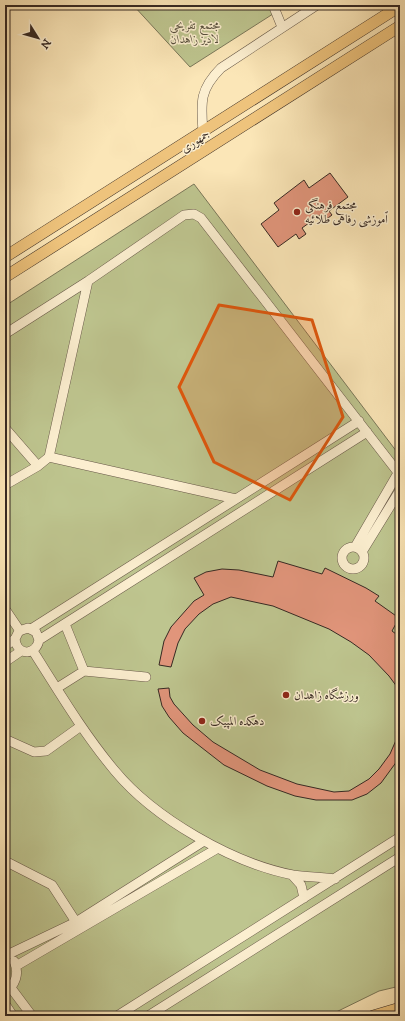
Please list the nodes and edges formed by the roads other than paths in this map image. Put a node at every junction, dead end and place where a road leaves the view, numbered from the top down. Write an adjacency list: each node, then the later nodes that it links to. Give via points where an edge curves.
1 (273, 5): 5 (street)
2 (317, 5): 5 (street)
3 (400, 6): 6 (main road, جمهوری)
4 (400, 26): 8 (main road, جمهوری)
5 (282, 27): 6 (street, via 221,68 210,79 203,91)
6 (203, 132): 7 (main road, جمهوری)
7 (5, 257)
8 (5, 277)
9 (88, 281): 10 (street); 11 (street, via 184,215 194,214 201,218); 14 (street)
10 (5, 334)
11 (359, 421): 13 (street); 19 (street)
12 (5, 428): 15 (street)
13 (367, 432): 16 (street); 21 (street)
14 (49, 457): 15 (street); 19 (street)
15 (38, 466): 17 (street)
16 (399, 474): 18 (street, via 358,549)
17 (5, 485)
18 (400, 490)
19 (236, 499): 22 (street)
20 (5, 609): 23 (street)
21 (65, 624): 25 (street); 30 (street)
22 (31, 629): 23 (street); 25 (street, via 36,632)
23 (20, 631): 24 (street)
24 (15, 640): 26 (street); 28 (street)
25 (39, 640): 27 (street)
26 (5, 646)
27 (33, 651): 28 (street); 32 (street)
28 (21, 652): 29 (street)
29 (5, 662)
30 (84, 671): 31 (street); 32 (street)
31 (146, 677)
32 (57, 688): 33 (street)
33 (81, 726): 34 (street, via 46,751 34,752); 36 (street, via 116,772 144,800)
34 (5, 739)
35 (400, 837): 41 (street)
36 (204, 841): 37 (street); 43 (street)
37 (218, 848): 40 (street, via 241,859); 45 (street)
38 (400, 857): 52 (street)
39 (5, 861): 43 (street, via 52,885)
40 (292, 874): 41 (street); 42 (street, via 301,885)
41 (335, 878): 42 (street)
42 (304, 898): 51 (street)
43 (76, 922): 44 (street)
44 (7, 952): 45 (street)
45 (16, 966): 46 (street, via 16,978)
46 (8, 991): 50 (street)
47 (5, 1004): 49 (street)
48 (400, 1008): 53 (main road)
49 (13, 1016)
50 (32, 1016)
51 (117, 1016)
52 (148, 1016)
53 (373, 1016)

